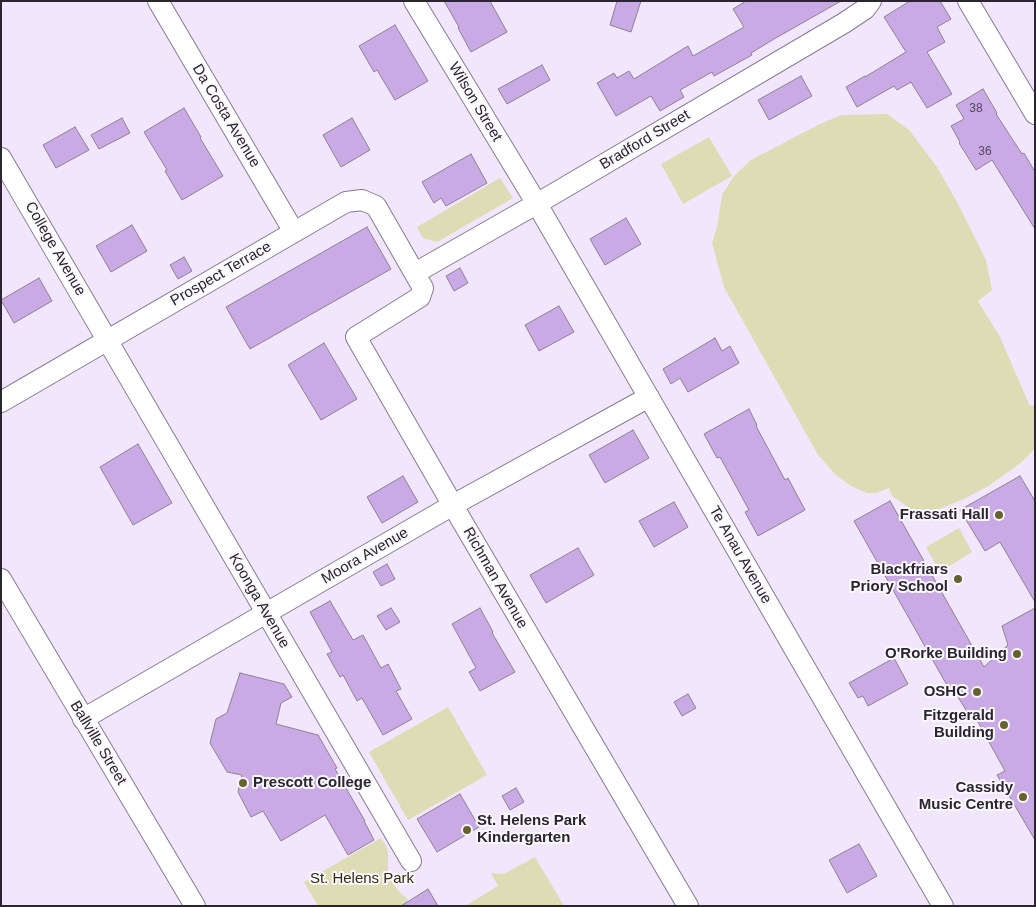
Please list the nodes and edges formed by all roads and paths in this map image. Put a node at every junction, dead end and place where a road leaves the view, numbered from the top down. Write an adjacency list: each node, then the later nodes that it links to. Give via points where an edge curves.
1 (158, 1): 8 (street, Da Costa Avenue)
2 (414, 1): 7 (street, Wilson Street)
3 (871, 1): 7 (street, Bradford Street, via 844,23)
4 (968, 1): 5 (street)
5 (1035, 114)
6 (1, 158): 10 (street, College Avenue)
7 (537, 204): 9 (street, Bradford Street); 11 (street, Te Anau Avenue)
8 (294, 232): 9 (street, Prospect Terrace, via 346,202 362,200 376,206); 10 (street, Prospect Terrace)
9 (414, 273): 13 (street, Richman Avenue, via 423,288 420,297 356,337)
10 (108, 340): 12 (street, Prospect Terrace); 15 (street, Koonga Avenue)
11 (649, 397): 13 (street, Moora Avenue); 20 (street, Te Anau Avenue)
12 (1, 402)
13 (453, 506): 15 (street, Moora Avenue); 19 (street, Richman Avenue)
14 (1, 580): 16 (street, Ballville Street)
15 (267, 613): 16 (street, Moora Avenue); 17 (street, Koonga Avenue)
16 (83, 719): 18 (street, Ballville Street)
17 (411, 861)
18 (195, 906)
19 (688, 906)
20 (943, 906)

